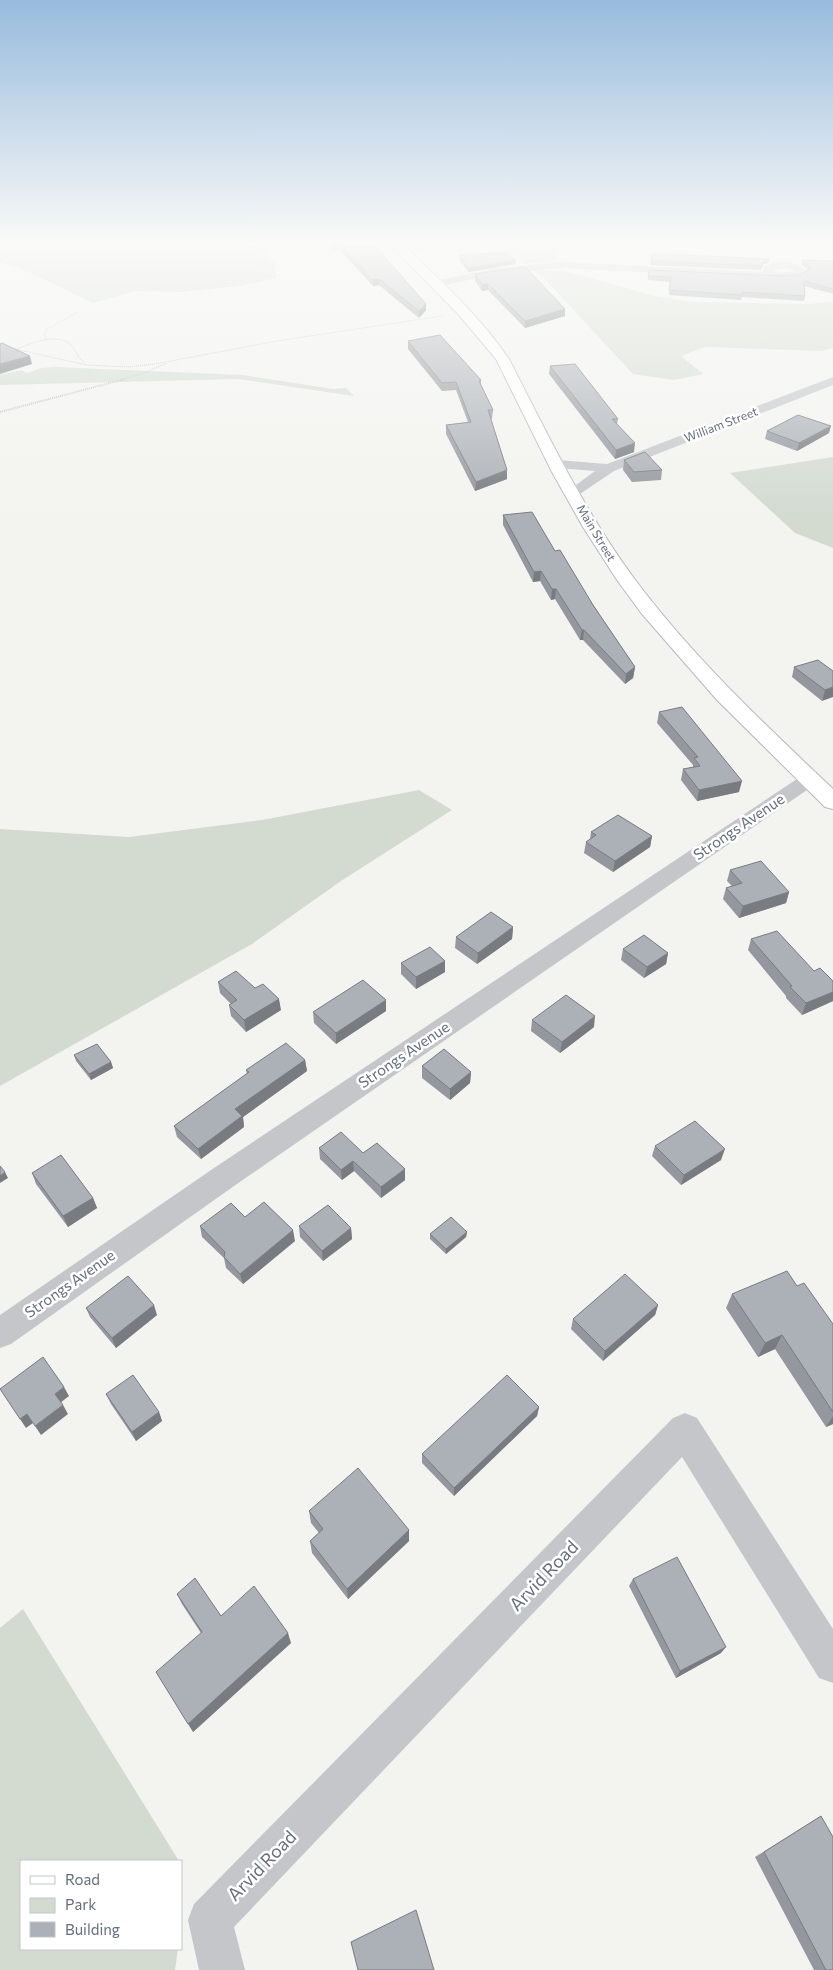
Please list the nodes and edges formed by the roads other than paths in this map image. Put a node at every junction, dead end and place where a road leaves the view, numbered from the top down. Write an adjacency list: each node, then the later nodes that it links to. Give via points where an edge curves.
1 (480, 332): 3 (main road, Main Street, via 502,359)
2 (833, 381): 4 (street, William Street)
3 (557, 464): 4 (street, William Street); 5 (main road, Main Street)
4 (609, 468): 5 (street, William Street)
5 (572, 493): 6 (main road, Main Street, via 597,537 655,619 704,675)
6 (810, 779): 7 (main road, Main Street); 8 (street, Strongs Avenue)
7 (833, 802)
8 (0, 1333)
9 (833, 1664): 10 (street, Arvid Road, via 685,1430 210,1920)
10 (222, 1970)

